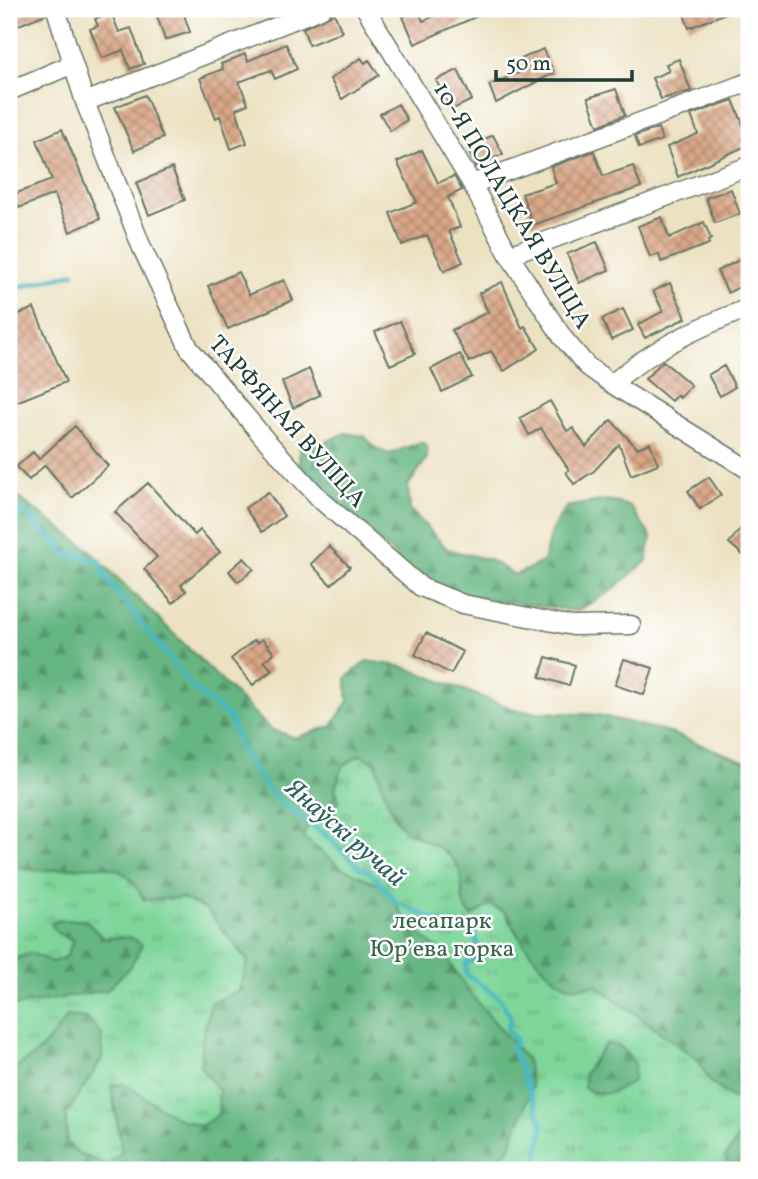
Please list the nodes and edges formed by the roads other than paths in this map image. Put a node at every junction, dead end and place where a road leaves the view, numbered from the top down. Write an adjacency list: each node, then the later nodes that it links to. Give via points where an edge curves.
1 (56, 9): 4 (street, ТАРФЯНАЯ ВУЛІЦА)
2 (321, 9): 7 (street)
3 (366, 9): 9 (street, 10-Я ПОЛАЦКАЯ ВУЛІЦА)
4 (73, 64): 6 (street); 7 (street, ТАРФЯНАЯ ВУЛІЦА)
5 (749, 82): 9 (street)
6 (9, 91)
7 (85, 102): 14 (street, ТАРФЯНАЯ ВУЛІЦА, via 142,248 189,348 321,500 421,587 463,604 573,626)
8 (749, 166): 10 (street)
9 (472, 184): 10 (street, 10-Я ПОЛАЦКАЯ ВУЛІЦА)
10 (509, 255): 12 (street, 10-Я ПОЛАЦКАЯ ВУЛІЦА, via 563,338 587,366)
11 (749, 308): 12 (street, via 715,320 638,360)
12 (612, 384): 13 (street, 10-Я ПОЛАЦКАЯ ВУЛІЦА)
13 (749, 470)
14 (631, 625)

